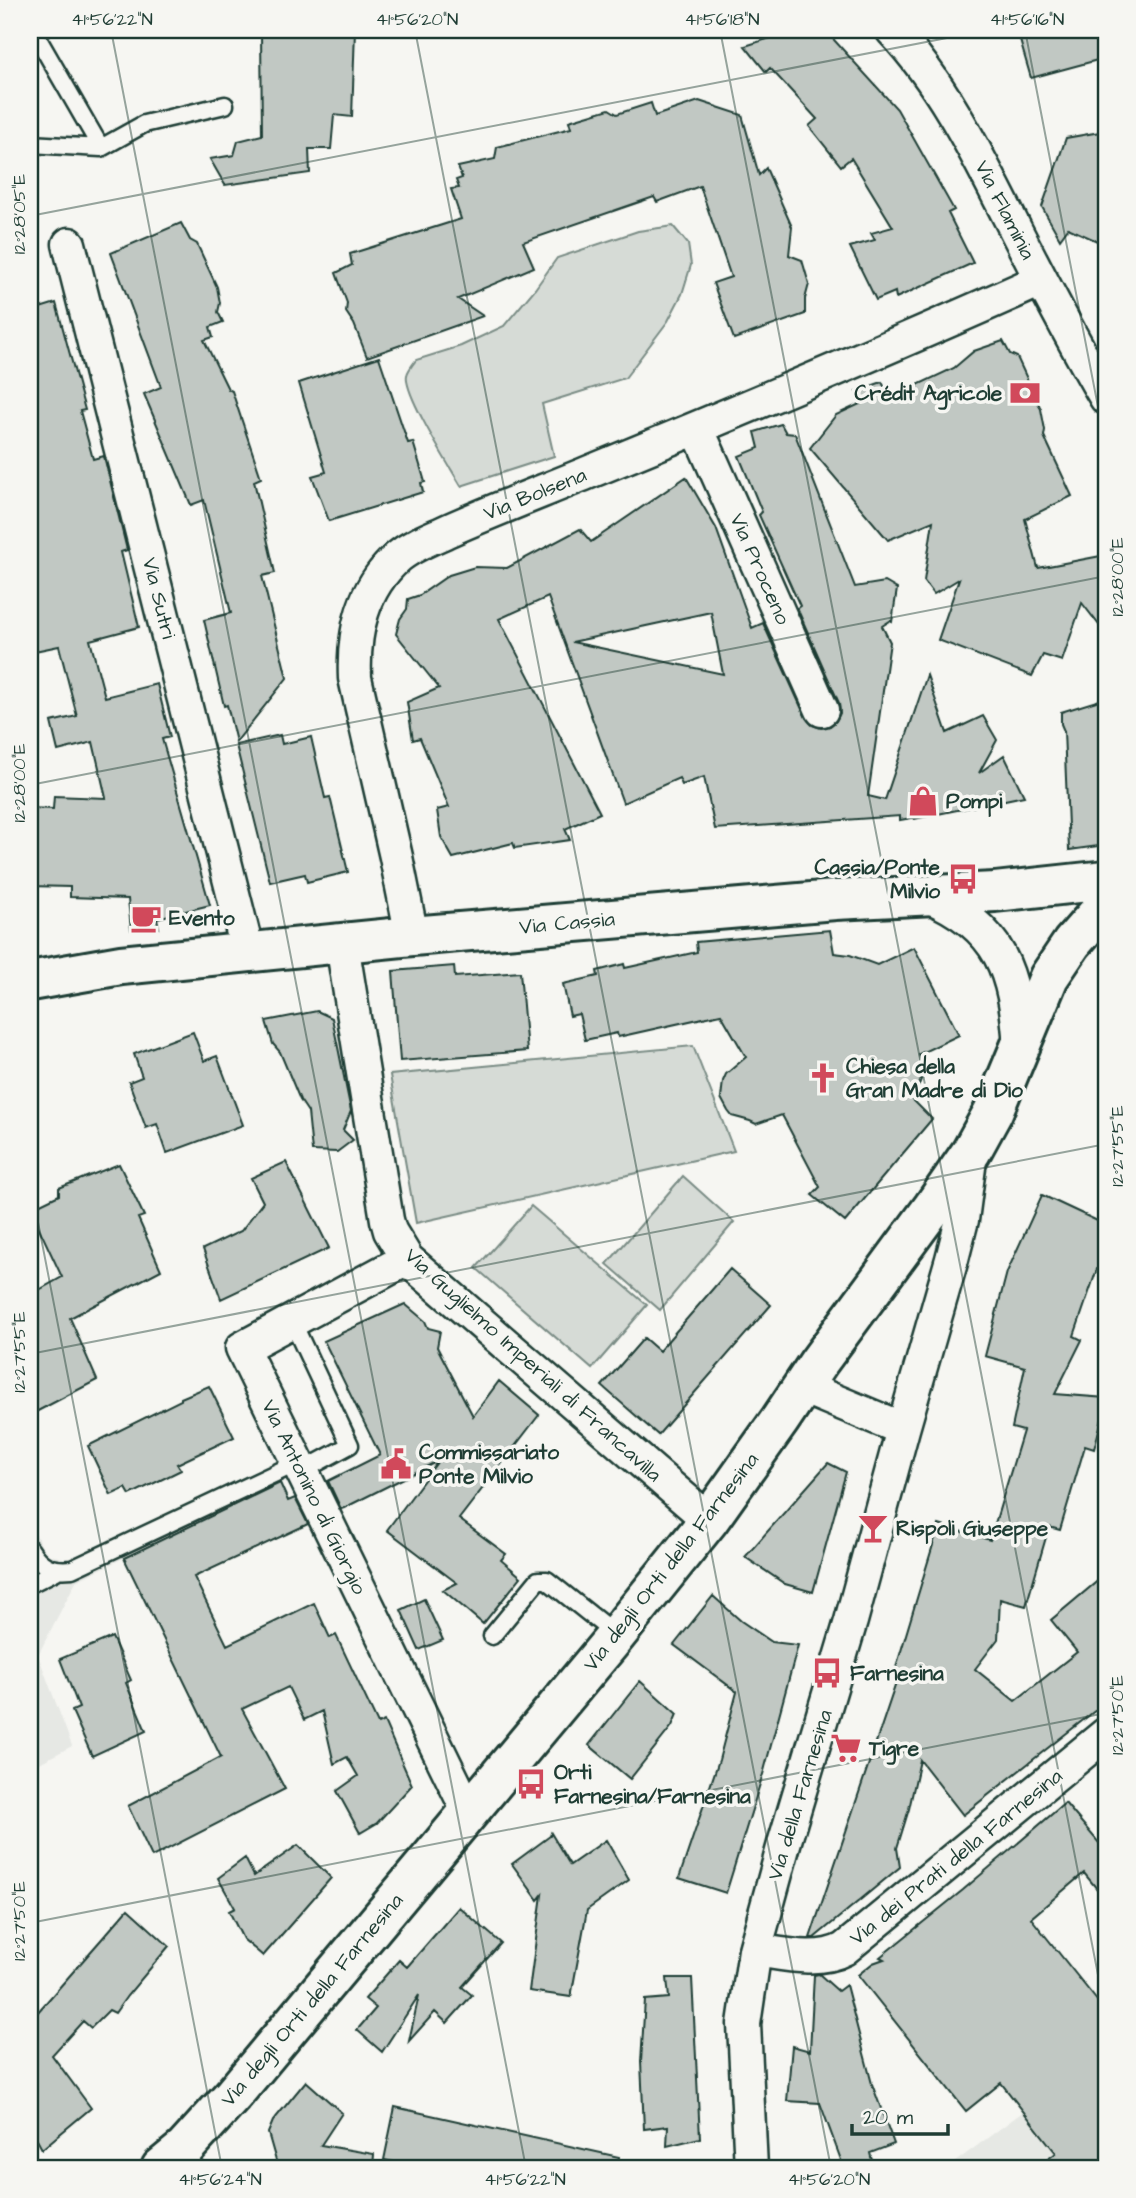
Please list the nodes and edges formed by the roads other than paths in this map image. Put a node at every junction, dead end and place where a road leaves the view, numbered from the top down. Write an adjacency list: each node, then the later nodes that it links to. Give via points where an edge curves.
1 (33, 30): 5 (lane)
2 (892, 30): 7 (street, Via Flaminia, via 952,110)
3 (225, 104): 5 (lane, via 144,124)
4 (30, 144): 5 (lane)
5 (101, 148)
6 (69, 244): 16 (street, Via Sutri)
7 (1041, 280): 8 (street, Via Flaminia); 9 (street, Via Bolsena)
8 (1106, 398)
9 (697, 428): 10 (street, Via Proceno); 14 (street, Via Bolsena, via 415,546 374,584 359,622 355,678)
10 (822, 710)
11 (1106, 880): 12 (street, Via Cassia)
12 (928, 897): 14 (street, Via Cassia, via 835,900); 18 (street, via 964,915 999,953 1012,985)
13 (1106, 904): 18 (street, Via degli Orti della Farnesina, via 1060,959)
14 (412, 936): 15 (street, Via Cassia)
15 (342, 944): 16 (street, Via Cassia); 20 (street, Via Guglielmo Imperiali di Francavilla, via 387,1220)
16 (248, 953): 17 (street, Via Cassia, via 121,965)
17 (30, 981)
18 (1020, 1048): 19 (street, Via degli Orti della Farnesina)
19 (971, 1152): 22 (street, Via degli Orti della Farnesina); 23 (street, Via della Farnesina, via 962,1220)
20 (407, 1259): 21 (street, Via Antonino di Giorgio); 25 (street, Via Guglielmo Imperiali di Francavilla)
21 (292, 1321): 24 (street, Via Antonino di Giorgio, via 242,1348); 24 (lane, via 351,1445)
22 (802, 1387): 23 (street); 25 (street, Via degli Orti della Farnesina)
23 (903, 1429): 33 (street, Via della Farnesina)
24 (300, 1467): 27 (lane, via 251,1485 72,1569); 32 (street, Via Antonino di Giorgio)
25 (709, 1520): 29 (street, Via degli Orti della Farnesina)
26 (30, 1549): 27 (lane, via 43,1566)
27 (56, 1571): 28 (lane)
28 (30, 1584)
29 (616, 1635): 30 (lane, via 542,1578); 32 (street, Via degli Orti della Farnesina)
30 (492, 1636)
31 (1106, 1734): 33 (street, Via dei Prati della Farnesina, via 844,1949 810,1956)
32 (469, 1814): 34 (street, Via degli Orti della Farnesina)
33 (755, 1950): 35 (street, Via della Farnesina, via 744,2024)
34 (172, 2165)
35 (751, 2168)

